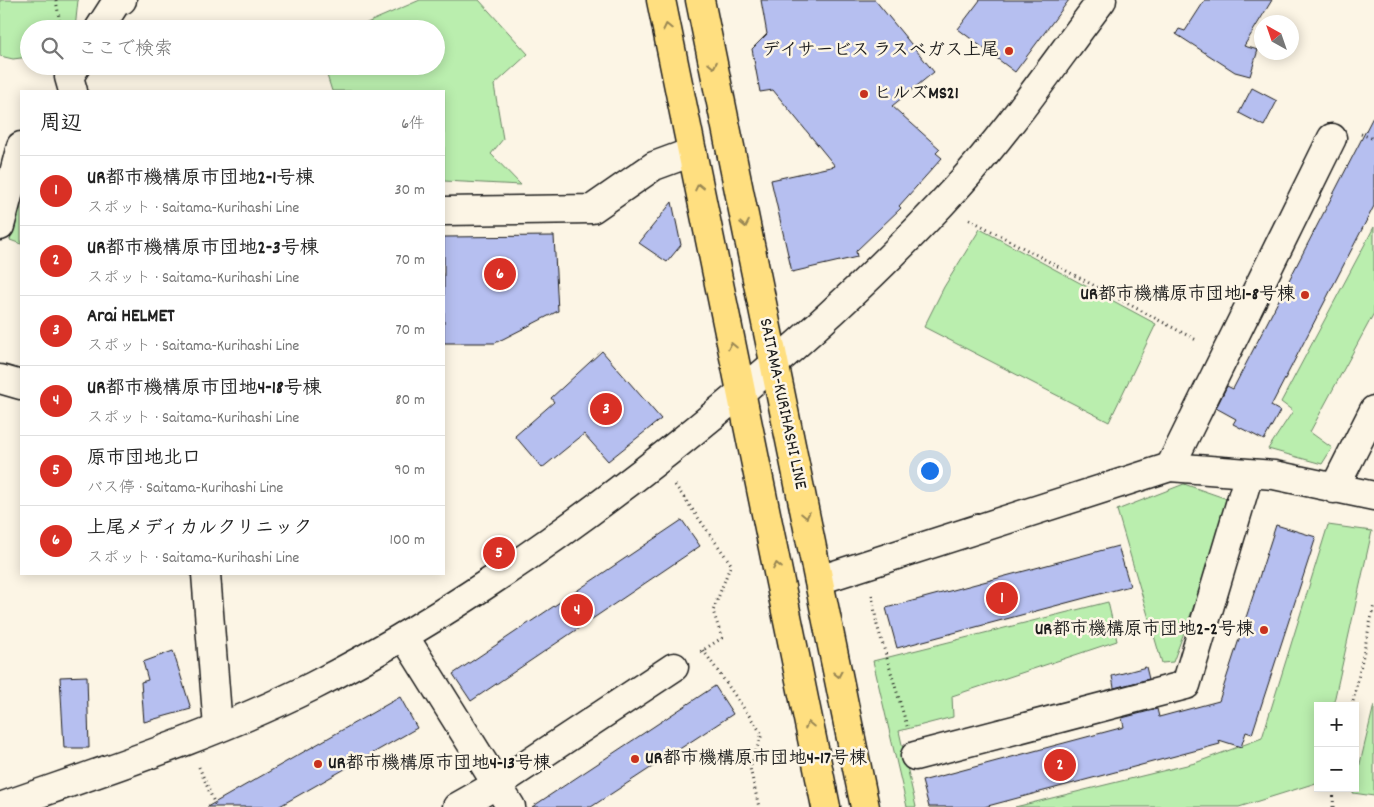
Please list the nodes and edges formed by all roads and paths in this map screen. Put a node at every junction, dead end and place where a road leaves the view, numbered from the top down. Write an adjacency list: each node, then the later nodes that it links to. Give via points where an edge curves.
1 (56, 0): 6 (path)
2 (122, 0): 7 (street, via 117,2)
3 (661, 0): 10 (main road, SAITAMA-KURIHASHI LINE, one-way to 3)
4 (700, 0): 15 (main road, SAITAMA-KURIHASHI LINE, one-way to 15)
5 (1102, 0): 11 (street, via 1015,116)
6 (59, 20)
7 (106, 20)
8 (1332, 138): 14 (street)
9 (20, 150): 13 (street)
10 (692, 152): 12 (street, via 654,166 592,209); 18 (main road, SAITAMA-KURIHASHI LINE, one-way to 10)
11 (940, 204): 14 (path); 15 (street, via 879,268)
12 (445, 211)
13 (0, 226)
14 (1224, 356): 21 (street)
15 (774, 365): 18 (street); 27 (main road, SAITAMA-KURIHASHI LINE, one-way to 27)
16 (0, 379): 17 (street)
17 (20, 386)
18 (742, 394): 20 (street); 43 (main road, SAITAMA-KURIHASHI LINE, one-way to 18)
19 (1374, 410): 23 (street)
20 (657, 460): 29 (street, via 500,576); 30 (path, via 731,564 713,611 722,638)
21 (1170, 467): 22 (street); 25 (street)
22 (1249, 474): 23 (street, via 1274,475); 35 (street, via 1186,685)
23 (1334, 489): 24 (street)
24 (1374, 496)
25 (867, 564): 27 (street); 35 (path, via 878,625)
26 (206, 575): 33 (street)
27 (819, 580): 44 (main road, SAITAMA-KURIHASHI LINE, one-way to 44)
28 (1374, 604): 32 (path)
29 (404, 636): 33 (street, via 311,687); 36 (street)
30 (703, 650): 31 (path); 42 (path, via 762,734 750,768)
31 (674, 667): 36 (street)
32 (1353, 702)
33 (218, 728): 34 (street)
34 (188, 739): 38 (street); 39 (path)
35 (915, 756)
36 (496, 784): 40 (street); 41 (street)
37 (1334, 792): 45 (path)
38 (0, 807)
39 (216, 807)
40 (457, 807)
41 (510, 807)
42 (759, 807)
43 (826, 807)
44 (865, 807)
45 (1333, 807)

